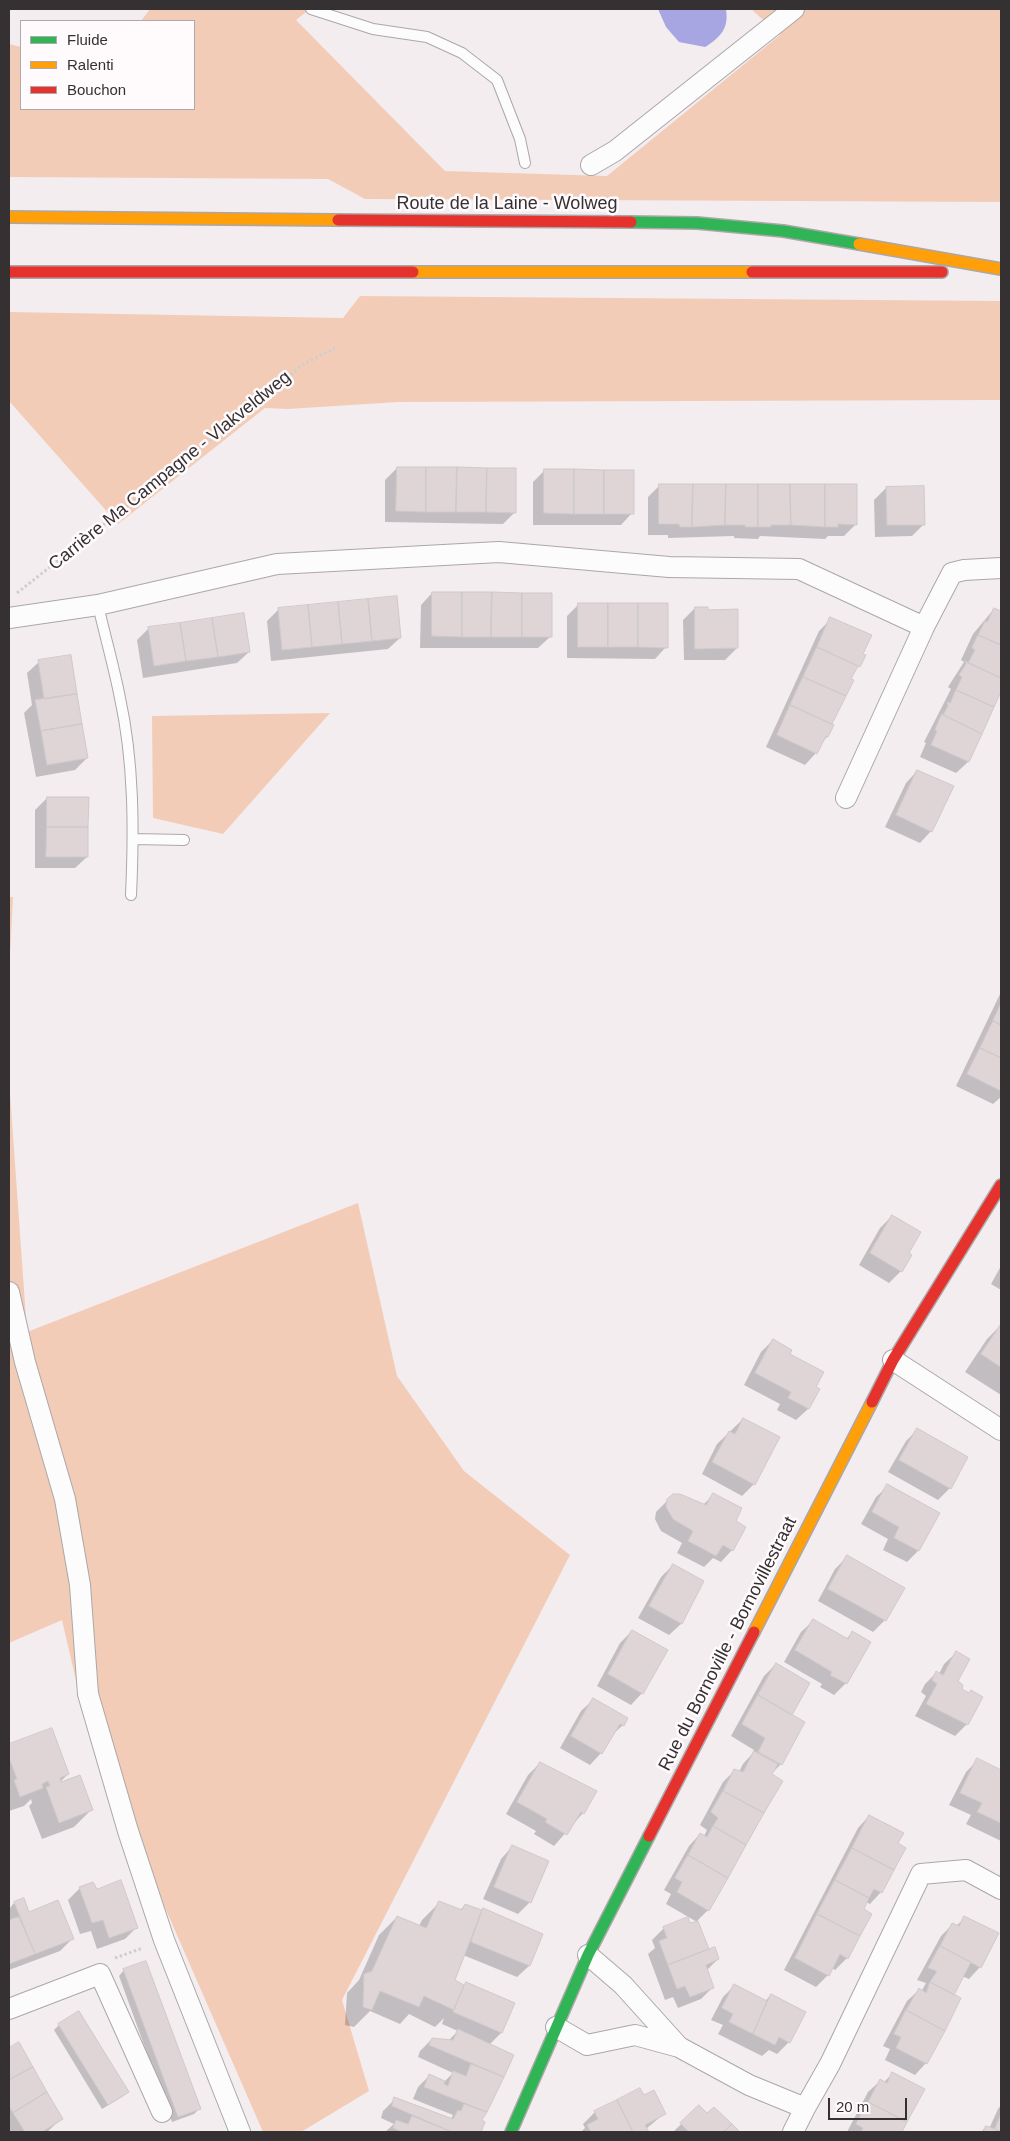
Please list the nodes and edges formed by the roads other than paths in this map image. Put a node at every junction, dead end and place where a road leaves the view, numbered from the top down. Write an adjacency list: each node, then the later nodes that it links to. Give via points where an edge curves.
1 (311, 9): 3 (lane, via 373,29 427,37 462,53 497,80 520,139)
2 (794, 9): 4 (street, via 615,151)
3 (525, 163)
4 (591, 165)
5 (9, 217): 6 (main road, Route de la Laine - Wolweg, via 697,223 783,231)
6 (1001, 270): 7 (main road, Route de la Laine - Wolweg)
7 (9, 272)
8 (1001, 568): 11 (street, via 952,573)
9 (98, 605): 10 (street); 11 (street, via 277,564 499,552 669,567 799,569); 13 (lane, via 121,699 131,775)
10 (9, 618)
11 (924, 626): 12 (street)
12 (846, 798)
13 (134, 839): 14 (lane); 15 (lane)
14 (184, 840)
15 (131, 895)
16 (1001, 1185): 18 (main road, Rue du Bornoville - Bornovillestraat)
17 (9, 1292): 27 (street, via 25,1362 65,1499 80,1586 88,1694 164,1940)
18 (893, 1360): 19 (street); 21 (main road, Rue du Bornoville - Bornovillestraat)
19 (1001, 1430)
20 (1001, 1888): 25 (street, via 966,1870 921,1874 830,2064)
21 (588, 1955): 23 (main road, Rue du Bornoville - Bornovillestraat); 24 (street, via 623,1985)
22 (9, 2009): 26 (street, via 100,1974)
23 (556, 2027): 24 (street, via 587,2045 635,2035); 28 (main road, Rue du Bornoville - Bornovillestraat)
24 (679, 2047): 25 (street, via 749,2085)
25 (805, 2108): 29 (street)
26 (162, 2112)
27 (240, 2132)
28 (511, 2132)
29 (793, 2132)

